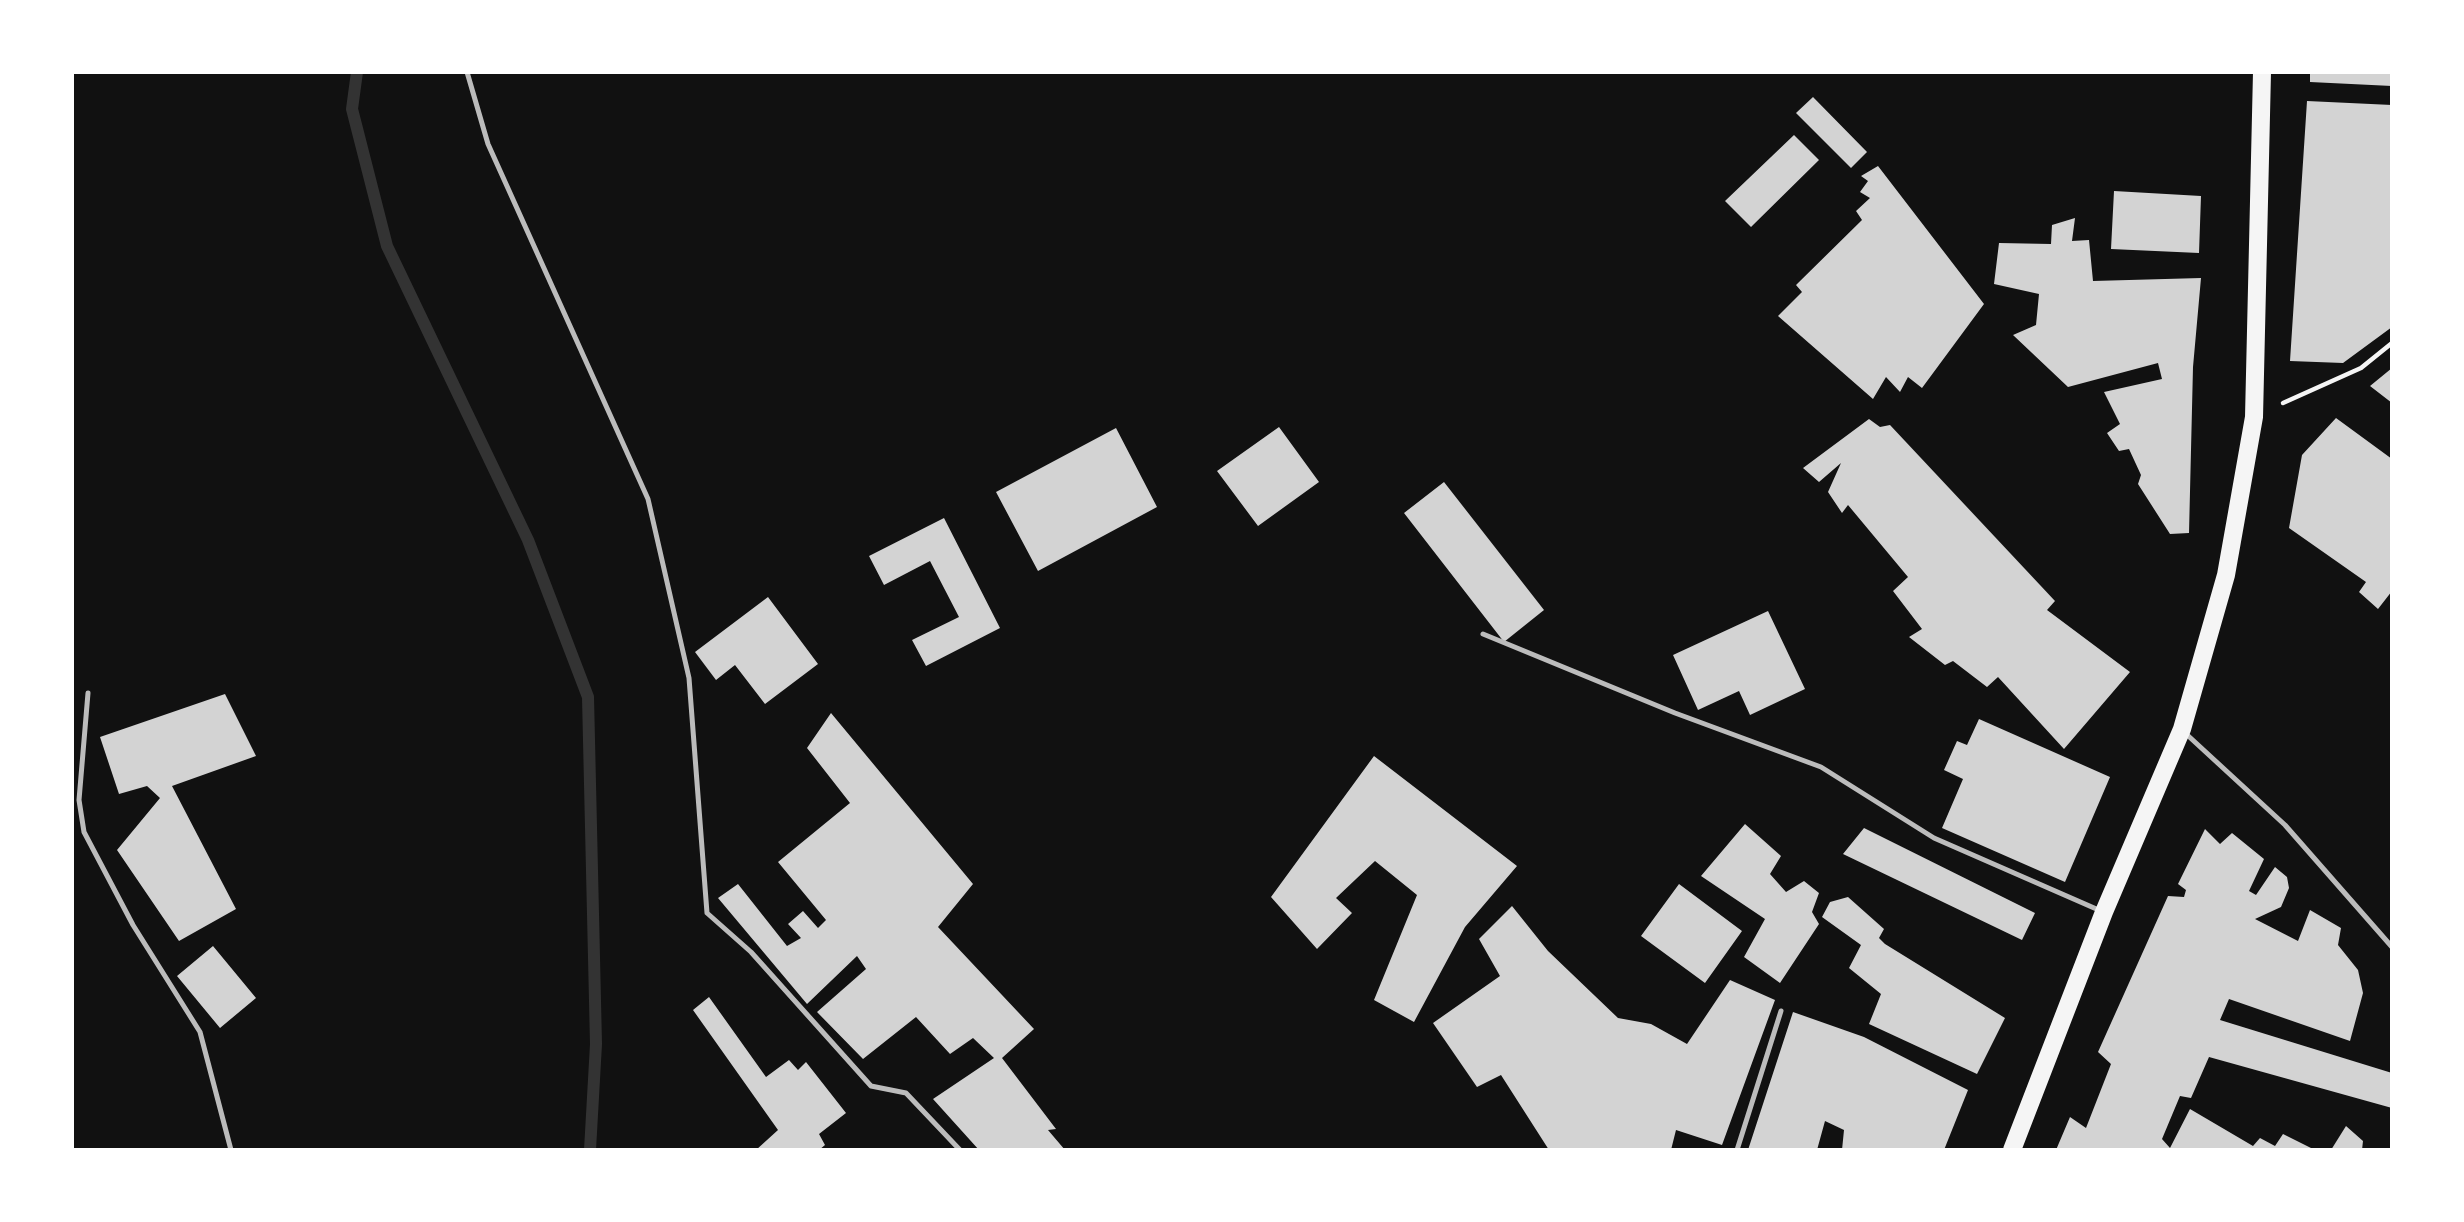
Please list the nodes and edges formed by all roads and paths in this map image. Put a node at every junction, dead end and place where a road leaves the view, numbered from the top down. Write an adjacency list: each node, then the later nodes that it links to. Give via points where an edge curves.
1 (467, 72): 12 (lane, via 488,144 648,499 689,678 707,913 751,952 871,1086 906,1093)
2 (2262, 72): 4 (main road)
3 (2392, 343): 4 (path, via 2361,368)
4 (2254, 417): 7 (main road, via 2227,575)
5 (1483, 634): 8 (lane, via 1821,767 1934,838)
6 (88, 694): 11 (lane, via 79,800 84,832 133,925 200,1032)
7 (2182, 730): 8 (main road); 9 (lane, via 2285,825)
8 (2104, 912): 14 (main road)
9 (2392, 947)
10 (1781, 1011): 13 (lane)
11 (231, 1150)
12 (960, 1150)
13 (1737, 1150)
14 (2012, 1150)

